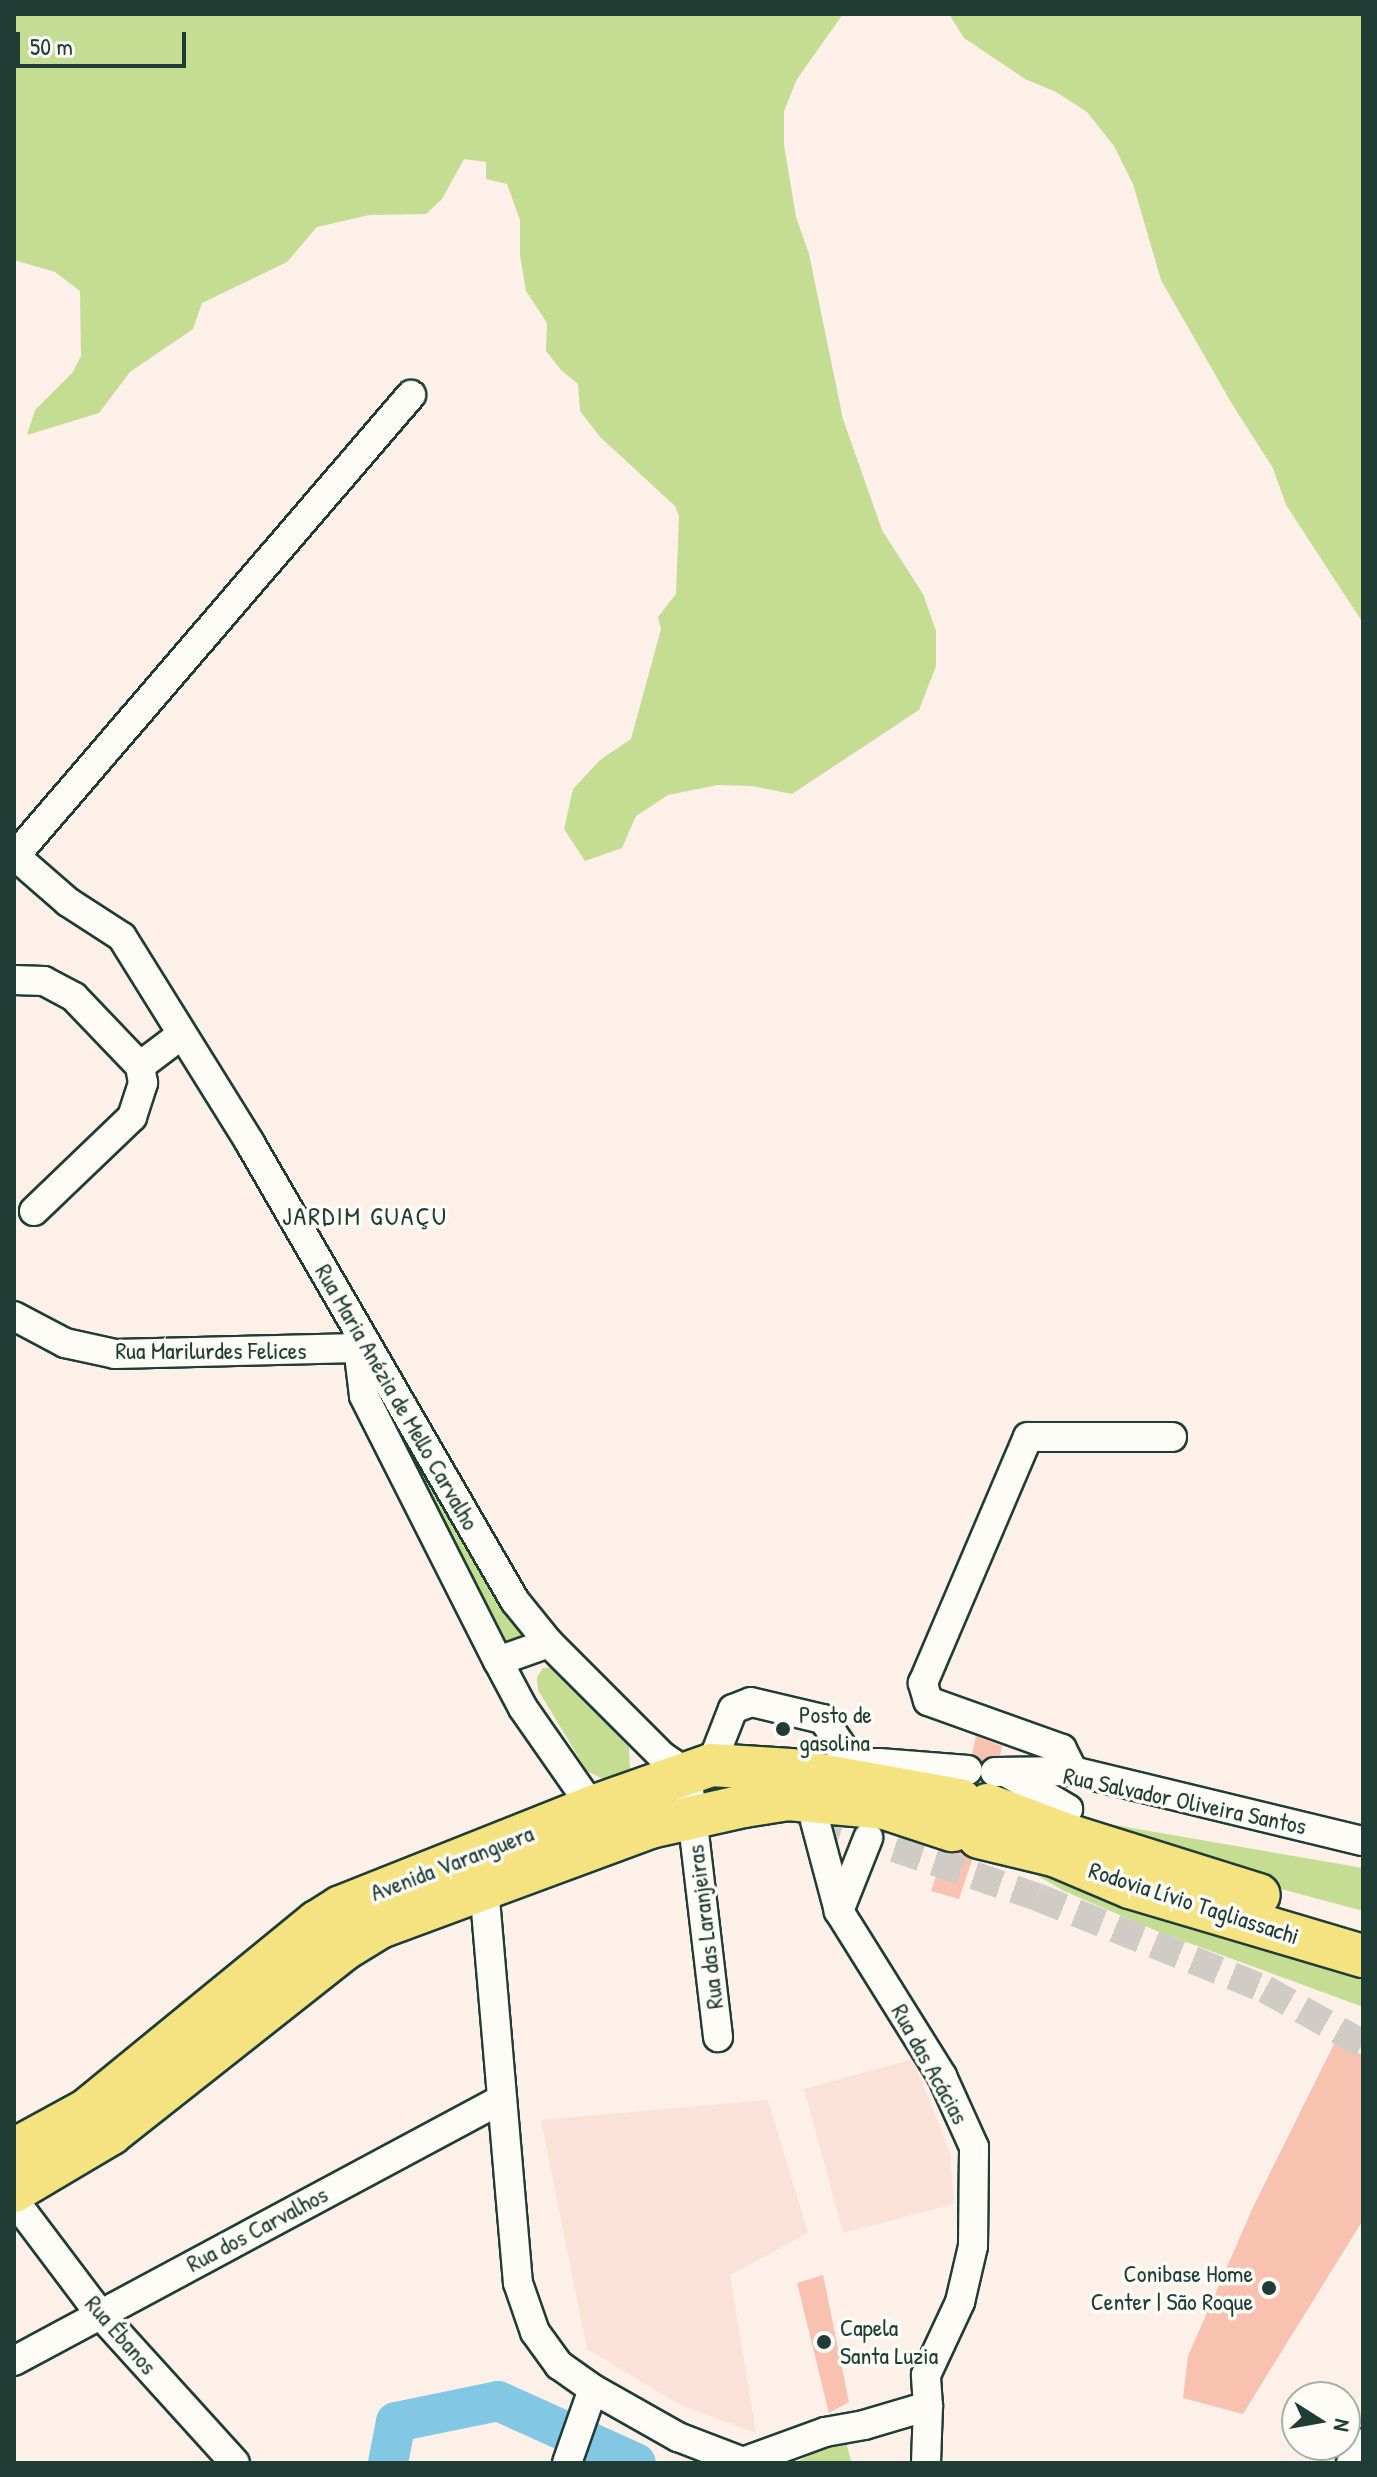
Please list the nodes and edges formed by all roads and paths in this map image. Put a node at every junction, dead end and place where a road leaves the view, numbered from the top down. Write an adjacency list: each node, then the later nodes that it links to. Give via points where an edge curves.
1 (411, 395): 2 (street)
2 (14, 855): 4 (street, Rua Maria Anézia de Mello Carvalho, via 68,902 122,937)
3 (14, 980): 5 (street, via 44,981 74,997)
4 (181, 1035): 5 (street); 8 (street, Rua Maria Anézia de Mello Carvalho, via 250,1143)
5 (140, 1066): 6 (street, via 143,1083 132,1117)
6 (34, 1211)
7 (14, 1316): 8 (street, Rua Marilurdes Felices, via 65,1343 115,1354)
8 (361, 1342): 10 (street, Rua Maria Anézia de Mello Carvalho, via 515,1601); 11 (street, via 364,1396)
9 (1172, 1437): 15 (street, via 1028,1437 923,1683 928,1701 1062,1749)
10 (549, 1643): 11 (street); 13 (street, Rua Maria Anézia de Mello Carvalho, via 662,1756)
11 (498, 1661): 20 (street)
12 (853, 1763): 13 (street, via 823,1719 751,1702 733,1709); 14 (street, Rua Salvador Oliveira Santos); 16 (street, Rua Salvador Oliveira Santos)
13 (699, 1769): 14 (highway, Avenida Varanguera); 17 (street, Rua das Laranjeiras); 20 (highway, Avenida Varanguera)
14 (791, 1770): 16 (highway, Avenida Varanguera)
15 (1073, 1771): 16 (street, Rua Salvador Oliveira Santos); 19 (street); 22 (street, Rua Salvador Oliveira Santos)
16 (978, 1798): 17 (highway, Avenida Varanguera, via 885,1808 788,1799); 19 (highway, Rodovia Lívio Tagliassachi); 26 (highway, Rodovia Lívio Tagliassachi, via 1054,1855 1130,1887)
17 (692, 1817): 20 (highway, Avenida Varanguera, via 650,1827); 27 (street, Rua das Laranjeiras)
18 (815, 1821): 24 (street, Rua das Acácias)
19 (1066, 1822): 25 (highway, Rodovia Lívio Tagliassachi)
20 (599, 1825): 23 (highway, Avenida Varanguera); 29 (highway, Avenida Varanguera, via 341,1907 87,2110)
21 (868, 1838): 24 (street)
22 (1363, 1841)
23 (484, 1887): 28 (street); 30 (highway, Avenida Varanguera, via 380,1927 344,1949 110,2134)
24 (839, 1911): 35 (street, Rua das Acácias, via 942,2076 974,2147 973,2246 960,2302 926,2375)
25 (1363, 1928)
26 (1363, 1956)
27 (718, 2037)
28 (502, 2099): 32 (street, Rua dos Carvalhos); 34 (street, via 518,2283 535,2332 559,2365)
29 (14, 2150)
30 (14, 2191)
31 (14, 2200): 32 (street, Rua Ébanos)
32 (99, 2313): 33 (street, Rua dos Carvalhos); 39 (street, Rua Ébanos)
33 (14, 2361)
34 (593, 2389): 37 (street); 38 (street, via 678,2437)
35 (928, 2406): 38 (street, via 825,2432); 40 (street, Rua das Acácias)
36 (1363, 2443): 41 (street)
37 (574, 2450)
38 (743, 2462)
39 (235, 2463)
40 (926, 2463)
41 (1351, 2463)

